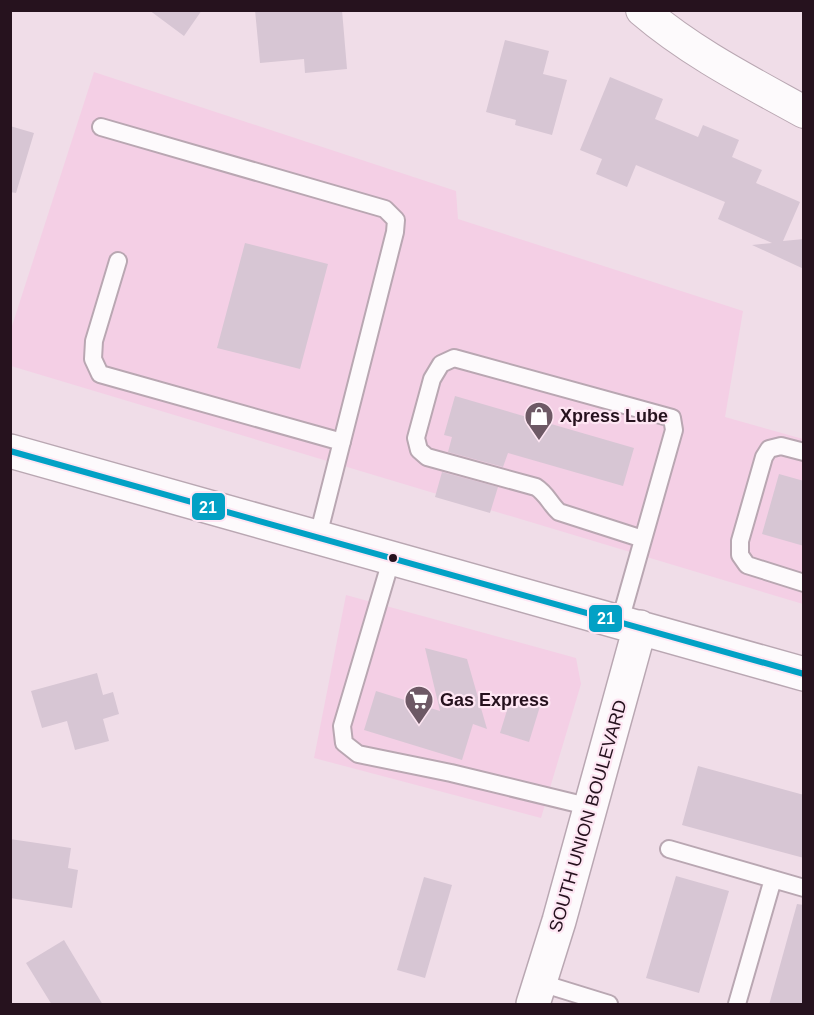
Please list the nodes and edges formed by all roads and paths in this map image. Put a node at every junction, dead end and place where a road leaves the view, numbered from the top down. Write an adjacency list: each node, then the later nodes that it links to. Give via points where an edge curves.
1 (642, 10): 2 (street, via 688,46)
2 (804, 112)
3 (101, 128): 5 (lane, via 385,209 396,220)
4 (118, 261): 5 (lane, via 94,340 93,359 100,374)
5 (342, 442): 8 (lane)
6 (10, 451): 8 (main road)
7 (804, 452): 11 (lane, via 781,446 769,449 740,541 740,555 747,565)
8 (318, 536): 10 (main road)
9 (643, 539): 9 (lane, via 674,430 672,418 454,358 441,364 432,380 416,438 418,450 427,457 536,487 559,512); 12 (lane)
10 (392, 557): 12 (main road); 14 (lane, via 342,726 344,743 358,754)
11 (804, 583)
12 (630, 624): 13 (main road); 14 (main road, SOUTH UNION BOULEVARD)
13 (804, 674)
14 (591, 807): 18 (main road, SOUTH UNION BOULEVARD)
15 (669, 849): 16 (lane)
16 (773, 879): 17 (lane); 20 (lane)
17 (804, 888)
18 (537, 994): 19 (lane)
19 (609, 1005)
20 (737, 1005)

